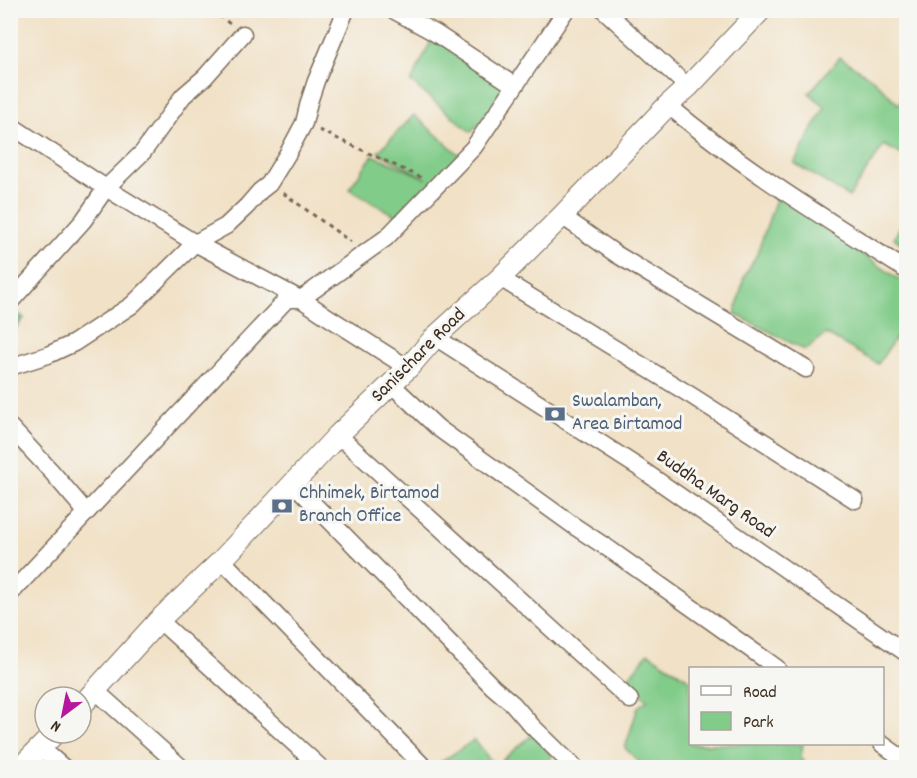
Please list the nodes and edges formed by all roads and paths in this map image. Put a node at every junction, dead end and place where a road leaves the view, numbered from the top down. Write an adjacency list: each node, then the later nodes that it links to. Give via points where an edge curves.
1 (212, 10): 7 (path)
2 (346, 10): 11 (street, via 316,81)
3 (393, 10): 8 (street)
4 (566, 10): 8 (street)
5 (604, 10): 9 (street)
6 (761, 10): 9 (street, Sanischare Road)
7 (243, 34): 15 (street, via 183,96 143,152)
8 (515, 86): 14 (street, via 474,147)
9 (688, 87): 10 (street, Sanischare Road)
10 (668, 105): 16 (street, Sanischare Road); 19 (street, via 773,184)
11 (304, 123): 13 (street); 14 (path)
12 (10, 125): 15 (street)
13 (269, 184): 17 (street, via 225,226); 18 (path)
14 (437, 185): 18 (street, via 386,238)
15 (106, 188): 17 (street); 22 (street, via 83,221)
16 (562, 216): 20 (street, Sanischare Road); 26 (street, via 616,254)
17 (195, 243): 21 (street); 24 (street, via 132,305 74,343)
18 (366, 252): 21 (street)
19 (906, 270)
20 (500, 278): 23 (street, Sanischare Road); 31 (street)
21 (301, 299): 25 (street); 32 (street, via 287,299)
22 (12, 300)
23 (435, 338): 25 (street, Sanischare Road); 36 (street, Buddha Marg Road, via 638,467)
24 (10, 367)
25 (408, 368): 27 (street, Sanischare Road)
26 (806, 369)
27 (392, 384): 29 (street, Sanischare Road); 37 (street, via 438,428)
28 (10, 427): 32 (street)
29 (338, 435): 30 (street, Sanischare Road); 39 (street)
30 (294, 484): 33 (street, Sanischare Road); 50 (street)
31 (855, 500)
32 (86, 512): 34 (street)
33 (222, 560): 35 (street, Sanischare Road); 49 (street)
34 (10, 594)
35 (159, 620): 38 (street, Sanischare Road); 48 (street)
36 (906, 653)
37 (774, 667)
38 (93, 693)
39 (630, 699)
40 (93, 703): 47 (street)
41 (44, 745): 45 (street)
42 (50, 745): 46 (street)
43 (883, 745): 44 (street)
44 (906, 761)
45 (20, 768)
46 (64, 768)
47 (182, 768)
48 (321, 768)
49 (425, 768)
50 (575, 768)

